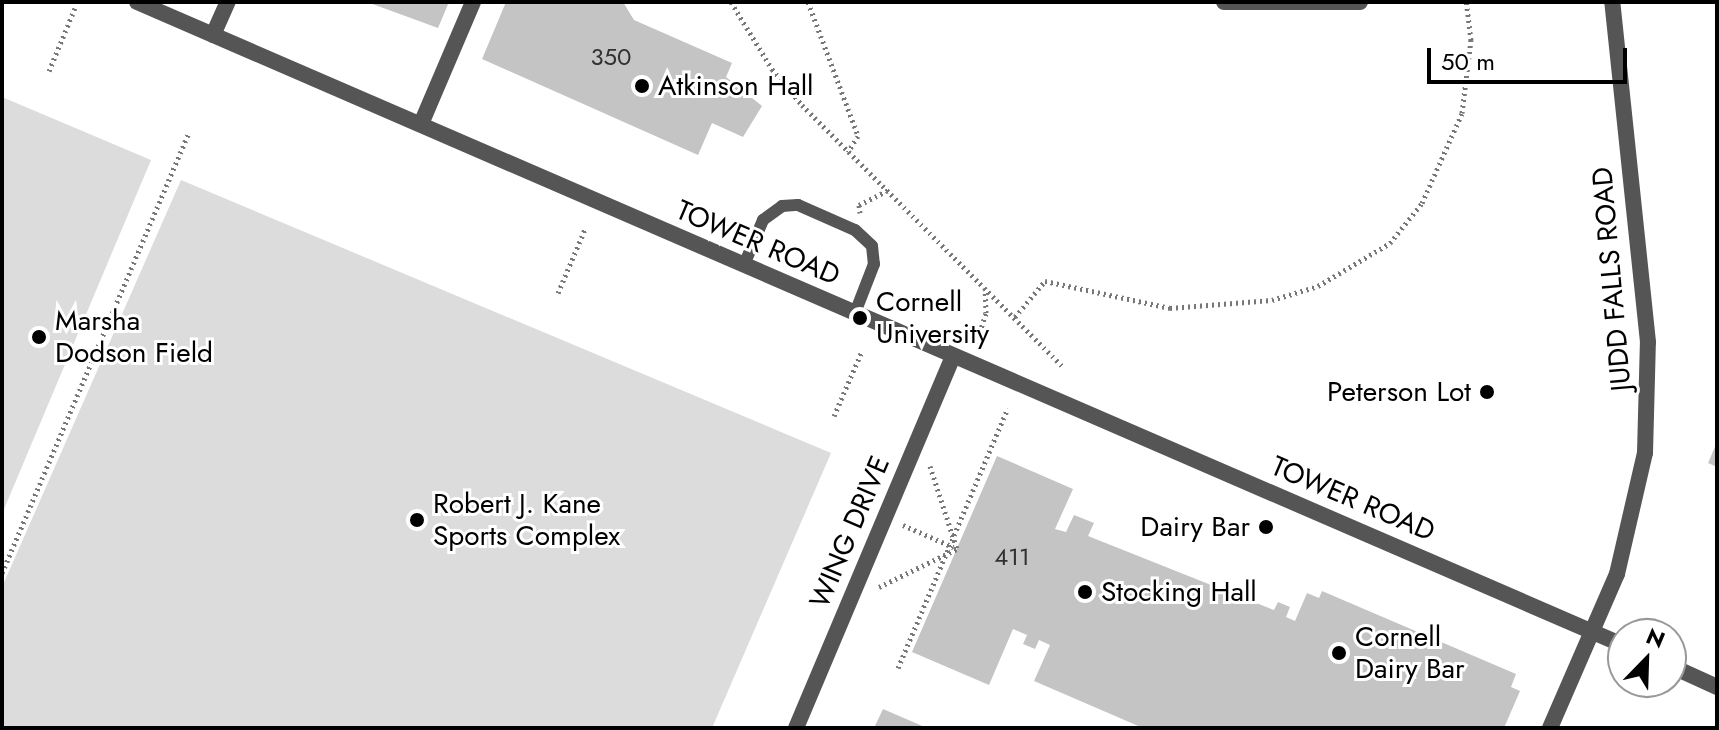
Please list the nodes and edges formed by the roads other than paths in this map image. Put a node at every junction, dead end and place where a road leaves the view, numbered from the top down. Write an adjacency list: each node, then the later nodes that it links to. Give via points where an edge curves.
1 (137, 2): 7 (street, TOWER ROAD)
2 (228, 2): 7 (street)
3 (473, 2): 8 (street)
4 (1224, 2): 5 (street)
5 (1360, 2)
6 (1612, 2): 12 (street, JUDD FALLS ROAD, via 1650,390 1634,515)
7 (213, 35): 8 (street, TOWER ROAD)
8 (421, 124): 9 (street, TOWER ROAD)
9 (744, 265): 10 (street, TOWER ROAD); 10 (lane, via 763,220 782,206 798,205 855,230 872,246 874,264)
10 (855, 313): 11 (street, TOWER ROAD)
11 (953, 356): 12 (street, TOWER ROAD); 16 (street, WING DRIVE)
12 (1593, 632): 13 (street, TOWER ROAD); 17 (street, JUDD FALLS ROAD)
13 (1607, 638)
14 (1687, 673): 15 (street)
15 (1717, 687)
16 (796, 728)
17 (1550, 728)

